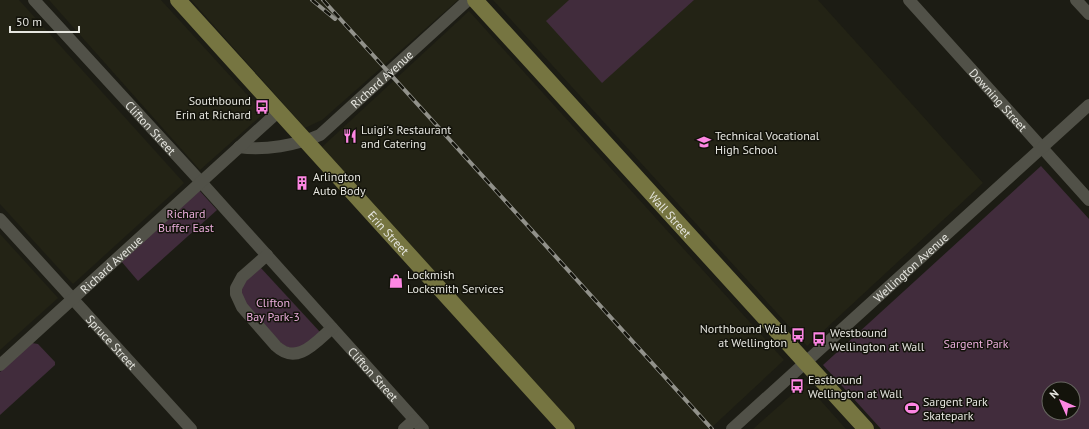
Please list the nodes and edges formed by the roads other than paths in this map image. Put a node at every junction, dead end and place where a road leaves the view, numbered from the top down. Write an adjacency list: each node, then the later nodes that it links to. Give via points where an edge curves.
1 (34, 0): 13 (street, Clifton Street)
2 (178, 0): 9 (main road, Erin Street)
3 (468, 0): 10 (street, Richard Avenue, via 320,135)
4 (475, 0): 19 (main road, Wall Street)
5 (909, 0): 12 (street, Downing Street)
6 (1076, 0): 7 (street)
7 (1089, 14)
8 (1089, 105): 12 (street, Wellington Avenue)
9 (279, 111): 10 (main road, Erin Street); 11 (street, Richard Avenue)
10 (306, 141): 11 (street, Richard Avenue, via 251,149); 25 (main road, Erin Street)
11 (239, 147): 13 (street, Richard Avenue)
12 (1042, 147): 14 (street, Downing Street); 19 (street, Wellington Avenue)
13 (201, 182): 16 (street, Clifton Street); 17 (street, Richard Avenue)
14 (1089, 200)
15 (0, 219): 17 (street, Spruce Street)
16 (266, 255): 18 (street, Clifton Street); 18 (street, via 242,277 236,294 242,307 276,346 283,352 299,353 309,348)
17 (73, 298): 20 (street, Richard Avenue); 22 (street, Spruce Street)
18 (332, 328): 21 (street, Clifton Street)
19 (806, 363): 26 (street, Wellington Avenue); 27 (main road, Wall Street)
20 (0, 365)
21 (414, 420): 23 (street); 24 (street, Clifton Street)
22 (191, 429)
23 (404, 429)
24 (423, 429)
25 (567, 429)
26 (732, 429)
27 (866, 429)

